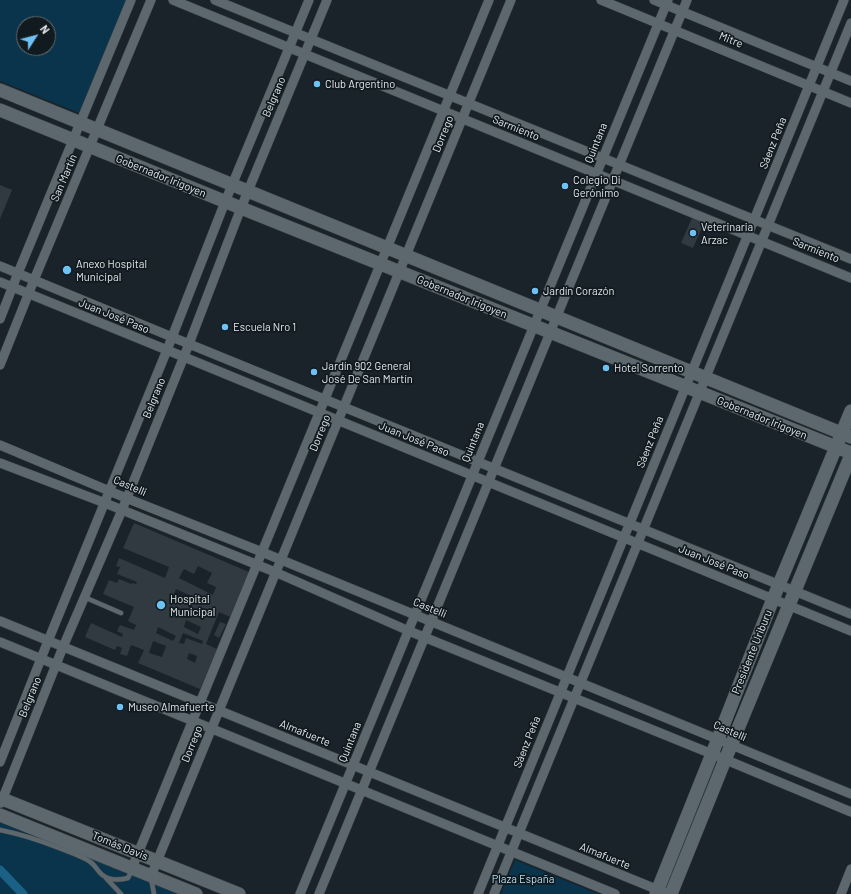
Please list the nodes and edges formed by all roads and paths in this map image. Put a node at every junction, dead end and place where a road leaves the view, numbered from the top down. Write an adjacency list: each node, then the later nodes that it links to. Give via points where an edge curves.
1 (131, 0): 36 (street, San Martín)
2 (151, 0): 37 (street, San Martín)
3 (173, 0): 20 (street, Sarmiento)
4 (215, 0): 18 (street, Sarmiento)
5 (309, 0): 18 (street, Belgrano)
6 (327, 0): 19 (street, Belgrano)
7 (489, 0): 28 (street, Dorrego)
8 (511, 0): 30 (street, Dorrego)
9 (601, 0): 16 (street, Mitre)
10 (654, 0): 13 (street, Mitre)
11 (687, 0): 14 (street)
12 (844, 0): 22 (street, Sáenz Peña)
13 (667, 2): 14 (street, Mitre); 16 (street, Quintana)
14 (682, 11): 17 (street); 22 (street, Mitre)
15 (851, 23): 23 (street)
16 (658, 24): 17 (street, Mitre); 40 (street, Quintana)
17 (674, 30): 25 (street, Mitre); 41 (street)
18 (295, 33): 19 (street, Sarmiento); 20 (street, Belgrano)
19 (311, 39): 21 (street, Belgrano); 28 (street, Sarmiento)
20 (289, 48): 21 (street, Sarmiento); 44 (street, Belgrano)
21 (305, 54): 33 (street, Sarmiento); 45 (street, Belgrano)
22 (817, 67): 23 (street, Mitre); 25 (street, Sáenz Peña)
23 (831, 73): 24 (street, Mitre); 27 (street)
24 (851, 81)
25 (809, 85): 27 (street, Mitre); 48 (street, Sáenz Peña)
26 (0, 90): 29 (street, Gobernador Irigoyen)
27 (823, 91): 31 (street, Mitre); 49 (street)
28 (450, 96): 30 (street, Sarmiento); 33 (street, Dorrego)
29 (20, 98): 34 (street); 36 (street, Gobernador Irigoyen)
30 (468, 103): 35 (street, Dorrego); 40 (street, Sarmiento)
31 (851, 103)
32 (0, 110): 34 (street, Gobernador Irigoyen)
33 (443, 111): 35 (street, Sarmiento); 52 (street, Dorrego)
34 (13, 115): 38 (street, Gobernador Irigoyen)
35 (462, 118): 42 (street, Sarmiento); 53 (street, Dorrego)
36 (80, 123): 37 (street, Gobernador Irigoyen); 38 (street, San Martín)
37 (97, 130): 39 (street, San Martín); 44 (street, Gobernador Irigoyen)
38 (73, 140): 39 (street, Gobernador Irigoyen); 58 (street, San Martín)
39 (90, 146): 46 (street, Gobernador Irigoyen); 60 (street, San Martín)
40 (603, 158): 41 (street, Sarmiento); 42 (street, Quintana)
41 (619, 164): 43 (street); 48 (street, Sarmiento)
42 (597, 174): 43 (street, Sarmiento); 64 (street, Quintana)
43 (612, 180): 50 (street, Sarmiento); 65 (street)
44 (232, 185): 45 (street, Gobernador Irigoyen); 46 (street, Belgrano)
45 (248, 192): 47 (street, Belgrano); 52 (street, Gobernador Irigoyen)
46 (225, 202): 47 (street, Gobernador Irigoyen); 69 (street, Belgrano)
47 (241, 208): 55 (street, Gobernador Irigoyen); 70 (street, Belgrano)
48 (754, 220): 49 (street, Sarmiento); 50 (street, Sáenz Peña)
49 (768, 225): 51 (street); 54 (street, Sarmiento)
50 (748, 235): 51 (street, Sarmiento); 74 (street, Sáenz Peña)
51 (762, 241): 59 (street, Sarmiento); 75 (street)
52 (387, 248): 53 (street, Gobernador Irigoyen); 55 (street, Dorrego)
53 (406, 256): 57 (street, Dorrego); 64 (street, Gobernador Irigoyen)
54 (851, 259)
55 (380, 264): 57 (street, Gobernador Irigoyen); 78 (street, Dorrego)
56 (0, 266): 58 (street, Juan José Paso)
57 (399, 272): 67 (street, Gobernador Irigoyen); 79 (street, Dorrego)
58 (18, 273): 60 (street, Juan José Paso); 62 (street, San Martín)
59 (851, 278)
60 (34, 280): 63 (street, San Martín); 69 (street, Juan José Paso)
61 (0, 282): 62 (street, Juan José Paso)
62 (12, 288): 63 (street, Juan José Paso); 66 (street, San Martín)
63 (29, 294): 71 (street, Juan José Paso); 73 (street, San Martín)
64 (540, 310): 65 (street, Gobernador Irigoyen); 67 (street, Quintana)
65 (556, 317): 68 (street); 74 (street, Gobernador Irigoyen)
66 (0, 319)
67 (534, 326): 68 (street, Gobernador Irigoyen); 87 (street, Quintana)
68 (550, 332): 76 (street, Gobernador Irigoyen); 89 (street)
69 (172, 338): 70 (street, Juan José Paso); 71 (street, Belgrano)
70 (189, 344): 72 (street, Belgrano); 78 (street, Juan José Paso)
71 (167, 350): 72 (street, Juan José Paso); 92 (street, Belgrano)
72 (184, 357): 81 (street, Juan José Paso); 93 (street, Belgrano)
73 (0, 365)
74 (692, 372): 75 (street, Gobernador Irigoyen); 76 (street, Sáenz Peña)
75 (706, 378): 77 (street); 83 (street, Gobernador Irigoyen)
76 (685, 387): 77 (street, Gobernador Irigoyen); 96 (street, Sáenz Peña)
77 (699, 393): 85 (street, Gobernador Irigoyen); 97 (street)
78 (325, 399): 79 (street, Juan José Paso); 81 (street, Dorrego)
79 (344, 406): 82 (street, Dorrego); 87 (street, Juan José Paso)
80 (851, 411): 83 (street, Presidente Uriburu)
81 (319, 413): 82 (street, Juan José Paso); 100 (street, Dorrego)
82 (338, 421): 90 (street, Juan José Paso); 101 (street, Dorrego)
83 (847, 435): 85 (street, Presidente Uriburu)
84 (0, 445): 92 (street, Castelli)
85 (836, 448): 86 (street, Gobernador Irigoyen); 104 (street, Presidente Uriburu)
86 (851, 454): 105 (street, Presidente Uriburu)
87 (478, 461): 89 (street, Juan José Paso); 90 (street, Quintana)
88 (0, 463): 94 (street)
89 (494, 468): 91 (street); 96 (street, Juan José Paso)
90 (472, 476): 91 (street, Juan José Paso); 111 (street, Quintana)
91 (488, 482): 98 (street, Juan José Paso); 113 (street)
92 (109, 491): 93 (street, Castelli); 94 (street, Belgrano)
93 (126, 498): 95 (street, Belgrano); 100 (street, Castelli)
94 (105, 503): 95 (street); 117 (street, Belgrano)
95 (122, 510): 102 (street); 106 (street, Belgrano)
96 (630, 523): 97 (street, Juan José Paso); 98 (street, Sáenz Peña)
97 (643, 529): 99 (street); 104 (street, Juan José Paso)
98 (624, 538): 99 (street, Juan José Paso); 122 (street, Sáenz Peña)
99 (637, 543): 107 (street, Juan José Paso); 123 (street)
100 (262, 552): 101 (street, Castelli); 102 (street, Dorrego)
101 (281, 560): 103 (street, Dorrego); 111 (street, Castelli)
102 (257, 565): 103 (street); 126 (street, Dorrego)
103 (275, 572): 114 (street); 127 (street, Dorrego)
104 (779, 584): 105 (street, Juan José Paso); 107 (street, Presidente Uriburu)
105 (795, 591): 108 (street, Presidente Uriburu); 110 (street, Juan José Paso)
106 (84, 597): 109 (lane); 119 (street, Belgrano)
107 (773, 599): 108 (street, Juan José Paso); 130 (street, Presidente Uriburu)
108 (789, 605): 115 (street, Juan José Paso); 131 (street, Presidente Uriburu)
109 (121, 613)
110 (851, 614)
111 (415, 615): 113 (street, Castelli); 114 (street, Quintana)
112 (0, 621): 117 (street, Almafuerte)
113 (431, 622): 116 (street); 122 (street, Castelli)
114 (409, 631): 116 (street); 135 (street, Quintana)
115 (851, 631)
116 (424, 637): 124 (street); 136 (street)
117 (48, 641): 119 (street, Almafuerte); 120 (street, Belgrano)
118 (0, 642): 120 (street)
119 (63, 647): 121 (street, Belgrano); 126 (street, Almafuerte)
120 (41, 659): 121 (street); 134 (street, Belgrano)
121 (56, 665): 128 (street); 140 (street, Belgrano)
122 (566, 677): 123 (street, Castelli); 124 (street, Sáenz Peña)
123 (580, 683): 125 (street); 130 (street, Castelli)
124 (560, 693): 125 (street); 143 (street, Sáenz Peña)
125 (574, 698): 132 (street); 145 (street)
126 (200, 703): 127 (street, Almafuerte); 128 (street, Dorrego)
127 (219, 711): 129 (street, Dorrego); 135 (street, Almafuerte)
128 (193, 721): 129 (street); 148 (street, Dorrego)
129 (211, 729): 137 (street); 149 (street, Dorrego)
130 (718, 739): 131 (street, Castelli); 132 (street, Presidente Uriburu)
131 (731, 745): 133 (street, Presidente Uriburu); 139 (street, Castelli)
132 (712, 754): 133 (street); 154 (street, Presidente Uriburu)
133 (725, 760): 141 (street); 164 (street, Presidente Uriburu)
134 (0, 762)
135 (353, 766): 136 (street, Almafuerte); 137 (street, Quintana)
136 (369, 772): 138 (street); 143 (street, Almafuerte)
137 (346, 784): 138 (street); 159 (street, Quintana)
138 (362, 790): 146 (street); 160 (street)
139 (851, 794)
140 (1, 800): 148 (street, Tomás Davis)
141 (851, 812)
142 (0, 815): 150 (street, Tomás Davis)
143 (505, 828): 145 (street, Almafuerte); 146 (street, Sáenz Peña)
144 (0, 830): 152 (lane, via 71,852 94,864)
145 (518, 833): 147 (street); 154 (street, Almafuerte)
146 (497, 846): 147 (street); 161 (street, Sáenz Peña)
147 (511, 852): 162 (street); 163 (street)
148 (138, 853): 149 (street, Tomás Davis); 150 (street, Dorrego)
149 (157, 861): 153 (street, Dorrego); 158 (street, Tomás Davis)
150 (132, 868): 152 (lane, via 128,878 122,880); 153 (street, Tomás Davis)
151 (851, 869): 165 (street)
152 (104, 876): 155 (lane)
153 (151, 876): 156 (lane); 157 (street, Tomás Davis)
154 (660, 893)
155 (122, 894)
156 (154, 894)
157 (196, 894)
158 (239, 894)
159 (300, 894)
160 (319, 894)
161 (478, 894)
162 (494, 894)
163 (615, 894)
164 (671, 894)
165 (841, 894)

